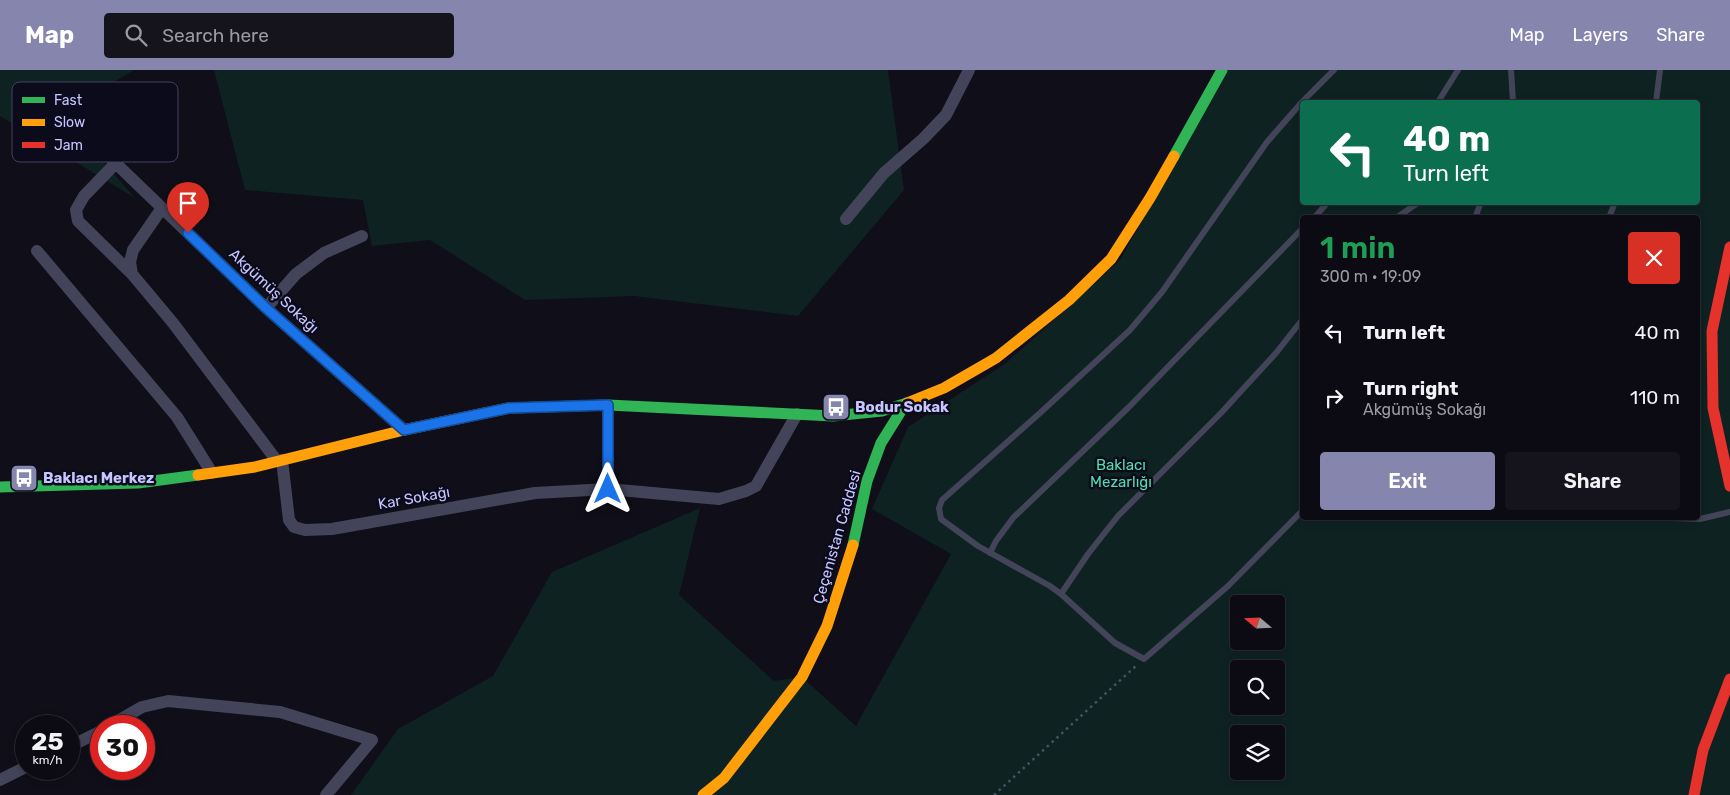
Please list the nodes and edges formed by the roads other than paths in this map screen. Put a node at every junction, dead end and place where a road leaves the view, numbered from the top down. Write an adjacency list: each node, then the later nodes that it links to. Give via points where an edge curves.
1 (969, 70): 18 (street, via 946,115 884,173)
2 (1222, 70): 26 (street, via 1150,198 1110,259 1069,300 996,358 944,388)
3 (1334, 70): 7 (lane)
4 (1458, 70): 8 (lane)
5 (1511, 70): 9 (lane)
6 (1660, 70): 10 (lane)
7 (1304, 100)
8 (1439, 100)
9 (1513, 100)
10 (1656, 100)
11 (1300, 104): 38 (lane, via 1267,142 1162,292 1130,330 942,500 938,508 941,519)
12 (116, 163): 15 (street, Akgümüş Sokağı); 23 (street, via 84,196 76,210 78,221)
13 (1325, 205): 16 (lane)
14 (1414, 205): 17 (lane)
15 (162, 208): 23 (street, via 133,250); 24 (street, Akgümüş Sokağı)
16 (1317, 215)
17 (1400, 215)
18 (846, 218)
19 (1300, 231): 38 (lane, via 1129,407 1013,518)
20 (362, 236): 24 (street, via 324,253 296,274)
21 (1730, 247): 33 (street, via 1712,331 1714,408)
22 (37, 251): 31 (street, via 177,417)
23 (132, 274): 30 (street)
24 (266, 308): 29 (street, Akgümüş Sokağı)
25 (1300, 322): 39 (lane, via 1221,413 1118,516)
26 (906, 403): 28 (street, via 872,412 833,416); 45 (street, Çeçenistan Caddesi, via 878,450 867,482 852,549 827,626 802,677 724,778)
27 (608, 405): 28 (street); 29 (street, via 509,408); 34 (street)
28 (797, 414): 34 (street, via 756,486 746,491 719,499)
29 (404, 430): 30 (street)
30 (280, 460): 31 (street); 34 (street, Kar Sokağı, via 289,520 294,527 306,530 332,529 535,492)
31 (212, 473): 32 (street, via 138,484)
32 (2, 484)
33 (1730, 486)
34 (608, 489)
35 (1730, 512): 37 (lane)
36 (1300, 513): 39 (lane, via 1234,580 1144,659 1115,643)
37 (1700, 519)
38 (990, 553): 39 (lane)
39 (1062, 594)
40 (1730, 679): 46 (street, via 1703,746)
41 (128, 715): 44 (street, via 142,707 168,701 280,712 372,740)
42 (15, 772): 43 (street)
43 (0, 780)
44 (326, 795)
45 (703, 795)
46 (1694, 795)

